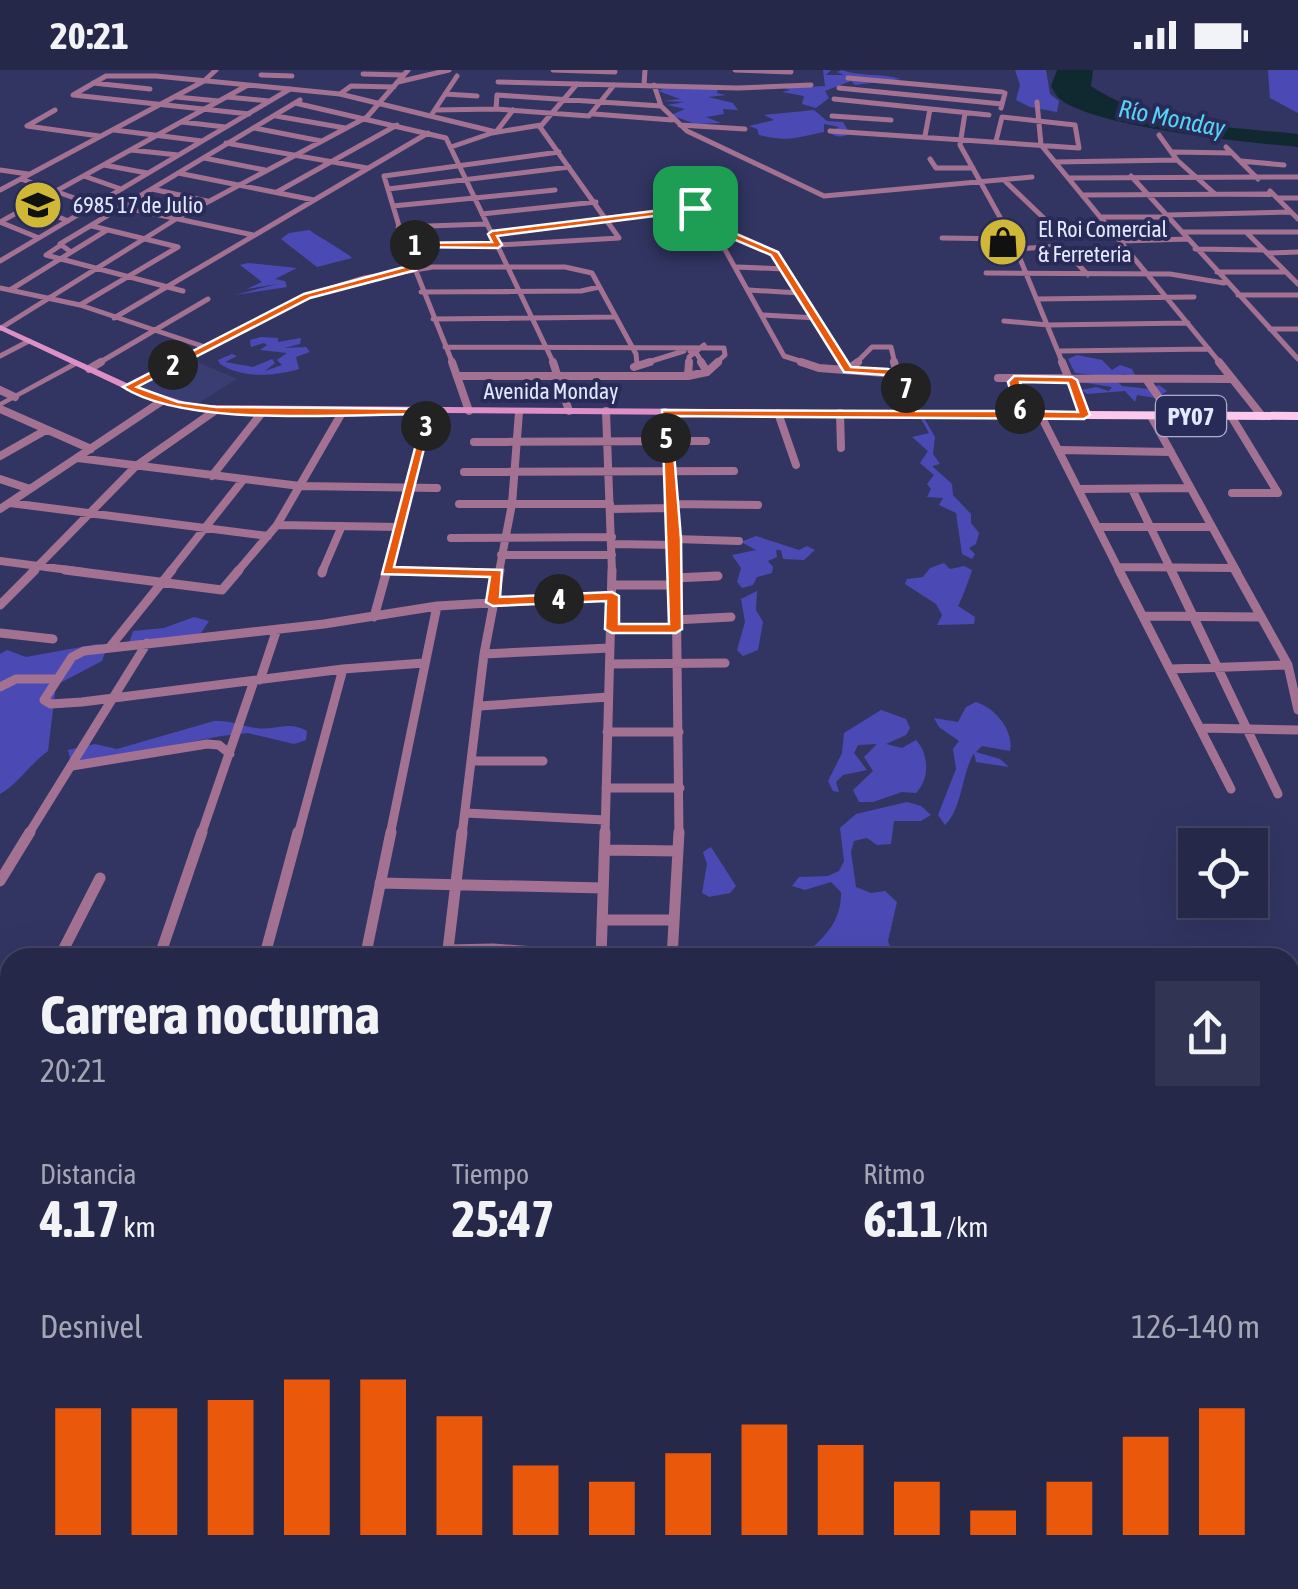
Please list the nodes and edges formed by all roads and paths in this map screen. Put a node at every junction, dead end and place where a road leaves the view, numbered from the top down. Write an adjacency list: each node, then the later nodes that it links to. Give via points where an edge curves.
1 (152, 70): 18 (street)
2 (216, 70): 24 (street)
3 (240, 70): 25 (street)
4 (298, 70): 20 (street)
5 (449, 70): 28 (street)
6 (504, 70): 26 (street)
7 (552, 70): 12 (street)
8 (645, 70): 35 (street)
9 (735, 70): 10 (street)
10 (744, 70): 11 (street); 39 (street)
11 (756, 70): 15 (street)
12 (587, 71): 14 (street); 29 (street)
13 (790, 71): 15 (street); 31 (street)
14 (615, 72)
15 (766, 72): 30 (street)
16 (405, 73): 17 (street); 28 (street)
17 (363, 74)
18 (146, 75): 22 (street); 27 (street)
19 (261, 76): 20 (street)
20 (292, 76): 38 (street)
21 (457, 76): 45 (street)
22 (174, 78): 24 (street); 41 (street)
23 (848, 78): 32 (street)
24 (204, 81): 25 (street); 48 (street)
25 (224, 82): 33 (street)
26 (498, 82): 29 (street); 46 (street)
27 (93, 83): 41 (street); 53 (street, via 73,95)
28 (396, 84): 44 (street, via 351,86); 59 (street)
29 (579, 84): 34 (street); 51 (street)
30 (768, 84): 31 (street); 39 (street)
31 (790, 84): 37 (street)
32 (919, 84): 47 (street); 47 (street, via 1005,93 1002,106)
33 (248, 85): 38 (street); 50 (street)
34 (614, 85): 35 (street); 56 (street)
35 (644, 85): 36 (street)
36 (654, 85): 39 (street); 61 (street)
37 (811, 85)
38 (280, 88): 42 (street)
39 (742, 88)
40 (839, 88): 47 (street)
41 (150, 89): 53 (street)
42 (290, 89): 43 (street); 55 (street)
43 (313, 92): 44 (street); 58 (street); 59 (street)
44 (340, 94): 59 (street)
45 (445, 94): 49 (street); 69 (street)
46 (497, 95): 51 (street); 65 (street)
47 (914, 95): 63 (street)
48 (175, 96): 54 (street); 60 (street)
49 (476, 96)
50 (227, 97): 54 (street); 55 (street)
51 (563, 100): 56 (street); 70 (street)
52 (834, 100): 62 (street)
53 (126, 101): 60 (street)
54 (220, 101): 64 (street)
55 (270, 101): 73 (street)
56 (600, 102): 61 (street); 74 (street)
57 (1036, 102): 81 (street)
58 (295, 103): 76 (street); 78 (street)
59 (383, 103): 69 (street); 78 (street); 93 (street)
60 (159, 105): 64 (street); 91 (street)
61 (661, 106): 79 (street)
62 (896, 106): 63 (street); 68 (street); 80 (street)
63 (908, 107): 68 (street)
64 (206, 109): 73 (street); 82 (street)
65 (496, 109): 67 (street); 69 (street)
66 (55, 110): 97 (street, via 27,126)
67 (513, 110): 70 (street); 93 (street)
68 (930, 110): 71 (street); 99 (street)
69 (433, 112): 93 (street)
70 (550, 113): 74 (street); 84 (street)
71 (965, 113): 75 (street); 100 (street)
72 (1067, 113): 86 (street)
73 (249, 114): 87 (street)
74 (594, 114): 79 (street)
75 (989, 115)
76 (274, 116): 88 (street); 89 (street)
77 (832, 116): 80 (street)
78 (366, 117): 83 (street); 89 (street)
79 (672, 120): 85 (street)
80 (891, 120): 95 (street)
81 (1038, 120): 86 (street); 103 (street, via 1002,118); 105 (street)
82 (182, 122): 87 (street); 98 (street)
83 (397, 125): 94 (street); 116 (street)
84 (541, 125): 93 (street); 108 (street)
85 (679, 125): 90 (street); 139 (street, via 824,196)
86 (1075, 125): 105 (street, via 1080,148)
87 (226, 127): 101 (street)
88 (253, 128): 102 (street); 104 (street)
89 (345, 128): 102 (street)
90 (745, 129)
91 (112, 130): 97 (street); 98 (street)
92 (830, 130): 95 (street)
93 (494, 132): 106 (street)
94 (428, 133): 106 (street, via 446,138); 122 (street)
95 (891, 134): 99 (street)
96 (1158, 135): 109 (street)
97 (100, 136): 126 (street)
98 (157, 136): 101 (street); 107 (street)
99 (924, 136): 100 (street)
100 (960, 138): 103 (street); 123 (street)
101 (204, 140): 104 (street); 110 (street)
102 (322, 141): 111 (street)
103 (996, 142): 105 (street)
104 (228, 143): 111 (street); 112 (street)
105 (1041, 146): 117 (street)
106 (451, 147): 118 (street)
107 (131, 150): 110 (street); 119 (street)
108 (559, 152): 118 (street); 121 (street)
109 (1173, 152): 114 (street); 115 (street, via 1232,150)
110 (179, 155): 127 (street)
111 (296, 155): 116 (street); 125 (street)
112 (204, 158): 125 (street); 128 (street)
113 (930, 159): 123 (street, via 936,168)
114 (1177, 160): 117 (street); 131 (street)
115 (1240, 161): 120 (street); 132 (street)
116 (331, 162): 122 (street); 147 (street)
117 (1055, 162): 134 (street)
118 (458, 164): 137 (street); 143 (street, via 386,174)
119 (104, 165): 127 (street); 129 (street)
120 (1284, 165)
121 (569, 166): 137 (street); 156 (street)
122 (368, 168): 154 (street)
123 (973, 168): 139 (street)
124 (0, 170): 126 (street)
125 (266, 170): 140 (street)
126 (29, 174): 136 (street)
127 (148, 174): 141 (street)
128 (178, 174): 140 (street); 142 (street)
129 (84, 176): 141 (street); 145 (street)
130 (1130, 176): 131 (street); 134 (street); 149 (street)
131 (1194, 176): 132 (street); 150 (street)
132 (1256, 177): 135 (street); 151 (street)
133 (1032, 178): 138 (street)
134 (1069, 178): 148 (street)
135 (1298, 178)
136 (21, 179): 144 (street); 145 (street)
137 (466, 181): 143 (street); 152 (street)
138 (1005, 181): 139 (street); 172 (street, via 1050,225)
139 (982, 184): 185 (street)
140 (238, 185): 147 (street); 155 (street)
141 (121, 189): 158 (street)
142 (152, 189): 155 (street); 160 (street)
143 (388, 189): 159 (street)
144 (0, 190)
145 (58, 190): 157 (street); 158 (street)
146 (554, 190): 152 (street)
147 (276, 192): 154 (street)
148 (1084, 194): 149 (street); 165 (street)
149 (1146, 194): 150 (street); 163 (street)
150 (1215, 194): 151 (street)
151 (1275, 196): 153 (street); 164 (street)
152 (476, 197): 159 (street); 162 (street)
153 (1298, 198)
154 (315, 200): 180 (street)
155 (208, 202): 168 (street)
156 (596, 202): 162 (street); 167 (street)
157 (31, 205): 166 (street); 169 (street)
158 (94, 205): 169 (street)
159 (393, 206): 174 (street)
160 (122, 207): 168 (street); 173 (street)
161 (0, 213): 166 (street)
162 (482, 214): 171 (street)
163 (1168, 216): 164 (street); 165 (street); 181 (street)
164 (1296, 216)
165 (1102, 217): 172 (street)
166 (8, 218): 170 (street)
167 (607, 218): 175 (street, via 695,208); 179 (street); 188 (street, via 619,238)
168 (176, 219): 180 (street); 183 (street)
169 (68, 221): 182 (street)
170 (0, 222): 182 (street)
171 (487, 224): 174 (street); 179 (street)
172 (1108, 224): 186 (street)
173 (91, 225): 176 (street); 189 (street)
174 (398, 227): 187 (street)
175 (715, 228): 199 (street); 203 (street, via 770,250)
176 (108, 229): 183 (street); 193 (street)
177 (1246, 232): 178 (street); 181 (street); 194 (street)
178 (1298, 232)
179 (492, 234): 188 (street)
180 (254, 236): 213 (street)
181 (1185, 236): 186 (street); 191 (street)
182 (39, 238): 196 (street)
183 (147, 238): 200 (street); 210 (street, via 178,247)
184 (942, 238): 185 (street)
185 (1012, 239): 190 (street)
186 (1123, 241): 205 (street)
187 (406, 244): 188 (street); 201 (street)
188 (498, 245): 202 (street)
189 (61, 246): 193 (street); 197 (street, via 46,255)
190 (1016, 248): 207 (street); 209 (street, via 1061,246)
191 (1196, 248): 194 (street); 204 (street)
192 (0, 251): 196 (street)
193 (71, 252): 197 (street)
194 (1267, 253): 195 (street); 208 (street)
195 (1298, 254)
196 (10, 255): 198 (street)
197 (61, 259): 200 (street); 216 (street)
198 (0, 261)
199 (737, 267): 203 (street); 219 (street)
200 (98, 268): 210 (street); 228 (street)
201 (413, 268): 202 (street); 220 (street); 248 (street, via 307,296)
202 (509, 268): 214 (street, via 578,268); 218 (street)
203 (785, 269): 221 (street)
204 (1217, 272): 208 (street); 211 (street)
205 (1146, 273): 209 (street); 211 (street); 225 (street)
206 (986, 274): 207 (street)
207 (1027, 274): 209 (street); 227 (street)
208 (1291, 275): 212 (street)
209 (1088, 276)
210 (131, 277): 213 (street); 229 (street)
211 (1228, 284): 222 (street)
212 (1298, 284)
213 (168, 286): 217 (street); 232 (street)
214 (600, 286): 218 (street); 231 (street)
215 (0, 288): 216 (street)
216 (10, 290): 228 (street)
217 (183, 290)
218 (521, 290): 220 (street); 233 (street)
219 (750, 290): 221 (street); 230 (street)
220 (422, 292): 235 (street)
221 (800, 293): 234 (street)
222 (1238, 295): 223 (street); 240 (street)
223 (1298, 295)
224 (1194, 297): 225 (street)
225 (1168, 298): 227 (street); 237 (street)
226 (208, 299): 242 (street)
227 (1037, 299): 238 (street)
228 (46, 300): 229 (street); 239 (street)
229 (80, 305): 232 (street)
230 (763, 316): 234 (street); 258 (street, via 788,359)
231 (614, 317): 233 (street); 247 (street)
232 (114, 318): 242 (street)
233 (533, 318): 235 (street); 245 (street)
234 (817, 318): 258 (street)
235 (433, 319): 246 (street)
236 (1004, 321): 238 (street)
237 (1188, 323): 238 (street); 249 (street)
238 (1048, 325): 252 (street)
239 (1, 328): 243 (main road, Avenida Monday / PY07)
240 (1270, 329): 241 (street); 254 (street)
241 (1298, 329)
242 (154, 330): 248 (street); 257 (street)
243 (30, 341): 253 (street); 255 (main road, Avenida Monday / PY07)
244 (704, 345): 247 (street); 251 (street); 259 (street, via 724,348 725,354)
245 (546, 346): 246 (street); 247 (street); 261 (street)
246 (446, 347): 262 (street)
247 (630, 347): 250 (street); 256 (street)
248 (208, 348): 270 (street)
249 (1208, 349): 252 (street); 267 (street)
250 (684, 351): 251 (street); 256 (street)
251 (694, 351): 259 (street); 264 (street)
252 (1060, 351): 268 (street)
253 (0, 356)
254 (1297, 356)
255 (76, 364): 257 (main road, Avenida Monday / PY07); 272 (street)
256 (637, 364): 263 (street)
257 (89, 370): 270 (main road, Avenida Monday / PY07)
258 (847, 370): 260 (street); 260 (street, via 872,347 892,347)
259 (707, 372): 264 (street)
260 (897, 374): 286 (street)
261 (559, 375): 262 (street); 263 (street); 280 (street)
262 (459, 376): 279 (street)
263 (620, 376): 264 (street)
264 (688, 376)
265 (998, 378): 266 (street)
266 (1017, 378): 268 (street); 287 (street)
267 (1232, 379): 269 (street); 293 (street)
268 (1072, 380): 269 (street); 289 (street)
269 (1148, 382): 291 (street)
270 (128, 387): 273 (main road, Avenida Monday / PY07)
271 (0, 390): 272 (street)
272 (14, 397): 274 (street)
273 (162, 401): 275 (main road, Avenida Monday / PY07); 302 (street)
274 (0, 407): 295 (street)
275 (216, 410): 276 (main road, Avenida Monday / PY07); 308 (street)
276 (264, 410): 277 (main road, Avenida Monday / PY07); 314 (street)
277 (344, 410): 278 (main road, Avenida Monday / PY07); 317 (street)
278 (430, 411): 279 (main road, Avenida Monday / PY07); 318 (street)
279 (469, 411): 282 (main road, Avenida Monday / PY07)
280 (569, 411): 281 (main road, Avenida Monday / PY07); 282 (main road, Avenida Monday / PY07)
281 (606, 411): 283 (main road, Avenida Monday / PY07); 299 (street)
282 (519, 412): 296 (street)
283 (666, 412): 284 (main road, Avenida Monday / PY07); 300 (street)
284 (778, 413): 285 (main road, Avenida Monday / PY07); 307 (street)
285 (840, 413): 286 (main road, Avenida Monday / PY07); 301 (street)
286 (911, 414): 287 (main road, Avenida Monday / PY07)
287 (1022, 414): 288 (main road, Avenida Monday / PY07)
288 (1040, 414): 289 (main road, Avenida Monday / PY07); 303 (street)
289 (1084, 415): 290 (highway, Avenida Monday / PY07)
290 (1151, 416): 291 (highway, Avenida Monday / PY07); 304 (street)
291 (1172, 416): 292 (highway, Avenida Monday / PY07)
292 (1231, 416): 293 (highway, Avenida Monday / PY07); 324 (street, via 1278,493)
293 (1262, 416): 294 (highway, Avenida Monday / PY07)
294 (1298, 416)
295 (46, 430): 302 (street); 305 (street)
296 (515, 441): 298 (street); 299 (street); 311 (street)
297 (706, 441): 300 (street)
298 (474, 442)
299 (606, 442): 300 (street); 312 (street)
300 (666, 442): 313 (street)
301 (841, 448)
302 (91, 450): 306 (street)
303 (1061, 450): 304 (street); 323 (street)
304 (1170, 452): 321 (street)
305 (0, 456)
306 (78, 458): 308 (street); 322 (street)
307 (796, 465)
308 (136, 466): 314 (street); 332 (street)
309 (734, 471): 313 (street)
310 (464, 472): 311 (street)
311 (512, 472): 312 (street); 327 (street)
312 (606, 473): 313 (street); 329 (street)
313 (669, 473): 330 (street)
314 (212, 476): 316 (street)
315 (0, 480): 322 (street)
316 (243, 480): 317 (street); 337 (street)
317 (300, 486): 318 (street); 333 (street)
318 (409, 487): 319 (street); 339 (street)
319 (436, 488)
320 (1132, 488): 321 (street); 323 (street); 335 (street)
321 (1190, 488): 336 (street)
322 (30, 489): 325 (street)
323 (1080, 489): 334 (street)
324 (1232, 493)
325 (10, 503): 331 (street); 332 (street)
326 (460, 504): 327 (street)
327 (512, 504): 329 (street); 342 (street)
328 (758, 504): 330 (street)
329 (610, 506): 330 (street); 345 (street)
330 (672, 506): 344 (street)
331 (0, 510)
332 (87, 513): 337 (street); 348 (street)
333 (277, 525): 338 (street); 340 (street)
334 (1100, 527): 335 (street); 349 (street)
335 (1151, 527): 336 (street); 350 (street)
336 (1212, 527): 351 (street)
337 (204, 528): 340 (street); 357 (street)
338 (341, 528): 339 (street); 353 (street)
339 (400, 528): 352 (street)
340 (268, 536): 357 (street, via 222,590)
341 (450, 538): 342 (street)
342 (504, 538): 345 (street); 346 (street)
343 (739, 541): 344 (street)
344 (675, 542): 345 (street); 356 (street)
345 (612, 545): 346 (street); 358 (street)
346 (501, 555): 354 (street)
347 (0, 561): 348 (street)
348 (37, 566): 357 (street); 361 (street)
349 (1119, 567): 350 (street); 363 (street)
350 (1170, 567): 351 (street); 364 (street)
351 (1234, 568): 366 (street)
352 (387, 571): 354 (street); 365 (street)
353 (322, 573)
354 (497, 573): 360 (street)
355 (718, 576): 356 (street)
356 (674, 582): 358 (street); 368 (street)
357 (160, 584): 374 (street)
358 (613, 585): 359 (street)
359 (612, 596): 360 (street); 370 (street)
360 (493, 602): 362 (street); 376 (street)
361 (0, 605)
362 (436, 606): 365 (street); 377 (street)
363 (1144, 616): 364 (street); 384 (street)
364 (1194, 616): 366 (street); 382 (street)
365 (374, 617): 369 (street)
366 (1261, 617): 381 (street)
367 (731, 618): 368 (street)
368 (675, 624): 370 (street); 380 (street)
369 (277, 629): 373 (street); 386 (street)
370 (612, 629): 375 (street)
371 (0, 633): 372 (street)
372 (53, 639)
373 (146, 643): 374 (street); 388 (street)
374 (109, 648): 385 (street, via 77,653)
375 (610, 648): 376 (street); 379 (street)
376 (484, 654): 390 (street)
377 (424, 663): 383 (street); 411 (street)
378 (725, 663): 380 (street)
379 (610, 664): 380 (street); 389 (street)
380 (677, 664): 396 (street)
381 (1288, 665): 382 (street); 391 (street)
382 (1218, 667): 384 (street); 393 (street)
383 (343, 669): 386 (street); 418 (street)
384 (1171, 669): 392 (street)
385 (57, 679): 387 (street, via 16,679); 388 (street, via 46,703)
386 (257, 681): 388 (street); 397 (street)
387 (0, 687)
388 (114, 698): 400 (street)
389 (608, 698): 390 (street); 395 (street)
390 (480, 706): 398 (street)
391 (1298, 710)
392 (1202, 728): 393 (street); 403 (street)
393 (1248, 729): 394 (street); 404 (street)
394 (1298, 730)
395 (607, 732): 396 (street); 401 (street)
396 (679, 732): 402 (street)
397 (230, 754): 400 (street, via 207,744); 417 (street)
398 (472, 760): 399 (street); 405 (street)
399 (543, 761)
400 (72, 766): 410 (street)
401 (606, 788): 402 (street); 406 (street)
402 (680, 788): 408 (street)
403 (1230, 788)
404 (1278, 794)
405 (466, 813): 406 (street); 412 (street)
406 (605, 820): 407 (street)
407 (606, 850): 408 (street); 413 (street)
408 (678, 852): 415 (street)
409 (100, 878): 416 (street)
410 (0, 882)
411 (380, 883): 412 (street); 419 (street)
412 (458, 884): 413 (street); 420 (street)
413 (603, 888): 414 (street)
414 (602, 920): 415 (street); 421 (street)
415 (672, 920): 422 (street)
416 (64, 948)
417 (162, 948)
418 (267, 948)
419 (366, 948)
420 (449, 948)
421 (601, 948)
422 (672, 948)

